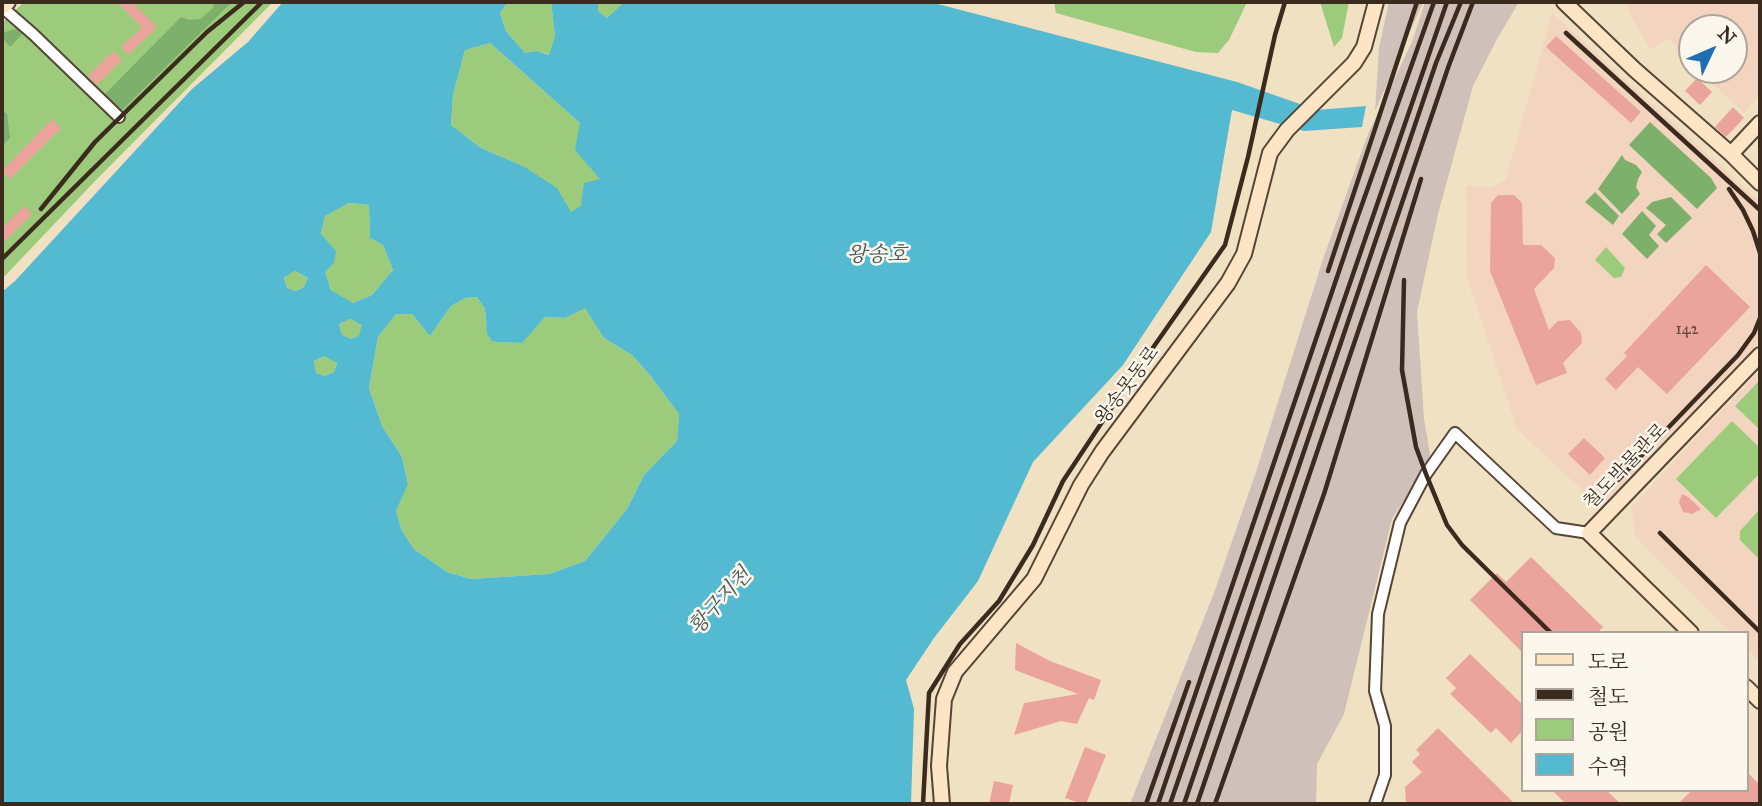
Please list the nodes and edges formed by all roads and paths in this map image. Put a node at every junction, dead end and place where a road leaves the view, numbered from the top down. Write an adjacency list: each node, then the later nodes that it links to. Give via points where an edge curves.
1 (8, 2): 4 (street)
2 (1376, 2): 12 (street, 왕송못동로, via 1364,47 1354,63 1270,153 1244,254 1228,283 1102,452 1034,579 955,672 944,699 939,766)
3 (1564, 2): 7 (street)
4 (2, 7): 5 (street)
5 (119, 117)
6 (1760, 123): 7 (street)
7 (1731, 154): 8 (street)
8 (1760, 183)
9 (1760, 355): 10 (street, 철도박물관로)
10 (1589, 533): 11 (street, 철도박물관로); 13 (street, via 1556,528 1455,433 1400,523 1378,614 1375,691 1385,726 1385,775)
11 (1689, 631)
12 (942, 804)
13 (1375, 804)

